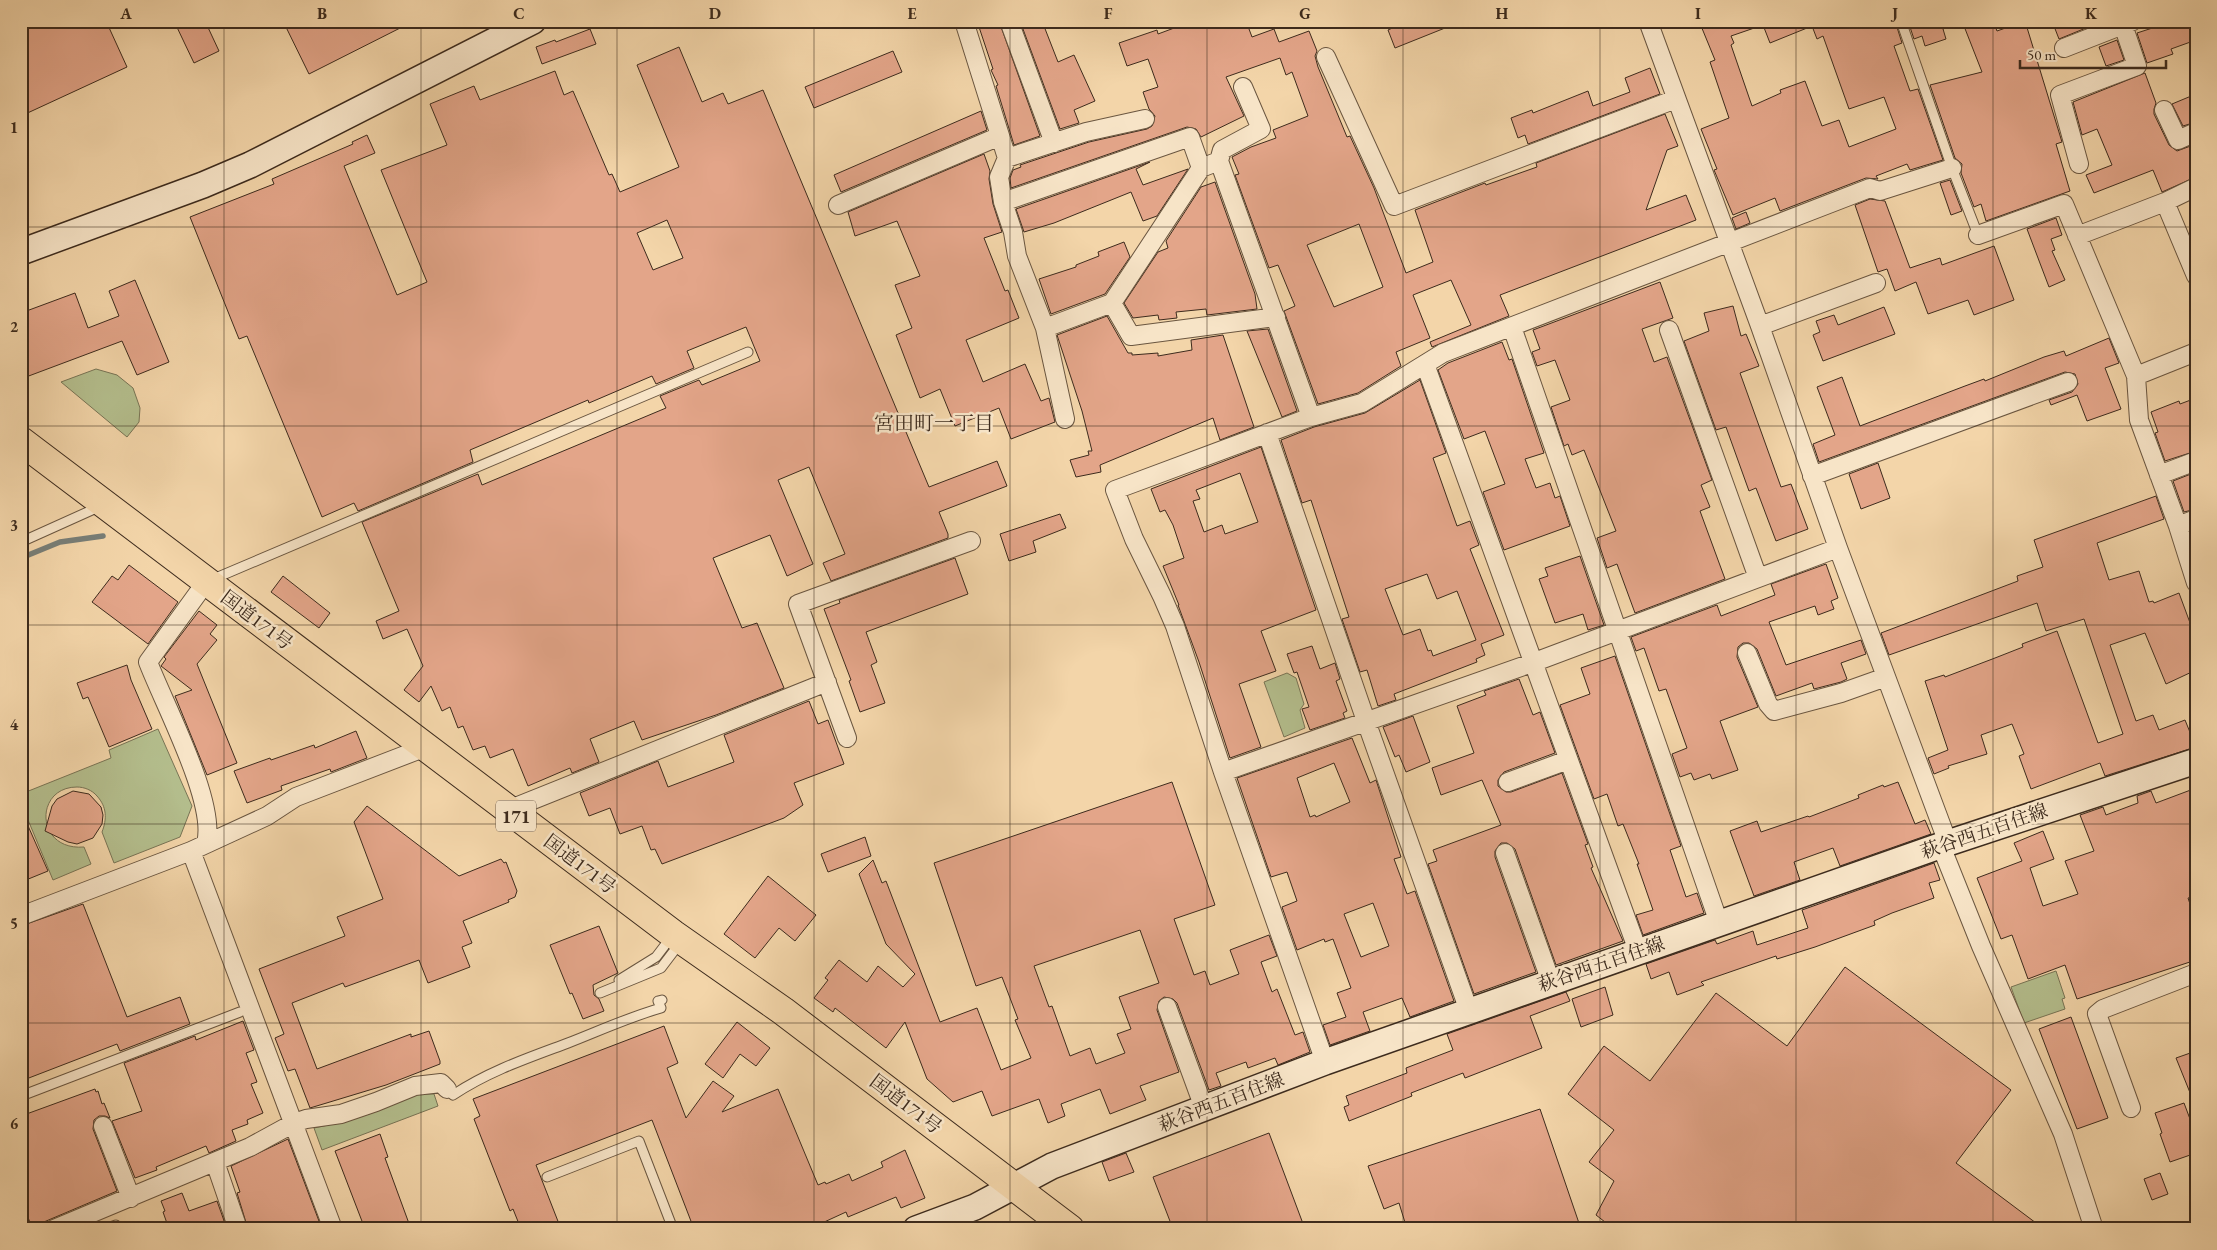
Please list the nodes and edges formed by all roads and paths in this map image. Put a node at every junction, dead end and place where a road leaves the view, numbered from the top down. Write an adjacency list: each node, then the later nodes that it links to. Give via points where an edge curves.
1 (533, 21): 28 (main road, via 250,165)
2 (964, 21): 14 (street)
3 (1009, 21): 15 (street)
4 (1648, 21): 10 (street)
5 (1901, 21): 20 (lane)
6 (2128, 23): 7 (street); 18 (street, via 2137,66 2060,95)
7 (2064, 48)
8 (1326, 57): 10 (street, via 1394,206)
9 (1243, 87): 17 (street, via 1261,129 1222,150)
10 (1676, 99): 27 (street)
11 (2164, 110): 13 (street, via 2178,140)
12 (1145, 119): 15 (street)
13 (2196, 132)
14 (1000, 136): 16 (street); 24 (street)
15 (1054, 143): 16 (street)
16 (1007, 158): 22 (street, via 999,177)
17 (1219, 161): 19 (street); 32 (street)
18 (2079, 164)
19 (1201, 168): 22 (street, via 1190,137); 31 (street)
20 (1952, 168): 25 (lane); 27 (street, via 1880,191 1870,188)
21 (2196, 188): 23 (street)
22 (1003, 202): 35 (street, via 1017,256)
23 (2165, 202): 26 (street); 29 (street)
24 (838, 205)
25 (1978, 235): 26 (street, via 2064,204)
26 (2077, 236): 40 (street)
27 (1729, 242): 33 (street); 34 (street)
28 (21, 252)
29 (2195, 272)
30 (1876, 283): 33 (street)
31 (1112, 303): 32 (street, via 1131,336); 35 (street)
32 (1276, 317): 42 (street)
33 (1760, 326): 48 (street)
34 (1512, 327): 39 (street, via 1444,353); 58 (street)
35 (1044, 328): 43 (street)
36 (1668, 330): 55 (street)
37 (748, 352): 56 (lane)
38 (2196, 352): 40 (street)
39 (1425, 364): 42 (street, via 1362,403); 60 (street)
40 (2136, 376): 47 (street, via 2139,420)
41 (2068, 382): 48 (street)
42 (1311, 418): 44 (street)
43 (1065, 419)
44 (1267, 433): 63 (street); 68 (street, via 1115,490 1175,626)
45 (21, 441): 49 (highway, 国道171号 / 171)
46 (2196, 461): 47 (street)
47 (2160, 475): 51 (street)
48 (1812, 476): 54 (street)
49 (104, 504): 53 (lane); 56 (highway, 国道171号 / 171)
50 (2196, 519): 51 (street)
51 (2178, 526): 57 (street)
52 (971, 541): 62 (street, via 798,604)
53 (21, 542)
54 (1838, 548): 55 (street); 61 (street)
55 (1758, 578): 58 (street)
56 (206, 582): 65 (highway, 国道171号 / 171); 72 (street, via 148,662 205,803 209,832)
57 (2196, 583)
58 (1617, 632): 60 (street); 75 (street)
59 (1748, 653): 61 (street, via 1768,704 1774,711)
60 (1532, 663): 63 (street); 66 (street)
61 (1886, 677): 71 (street)
62 (827, 682): 64 (street); 70 (street)
63 (1366, 721): 68 (street); 83 (street)
64 (847, 738)
65 (426, 747): 70 (highway, 国道171号 / 171); 72 (street, via 296,797 267,816)
66 (1568, 760): 69 (street); 77 (street)
67 (2196, 761): 71 (main road, 萩谷西五百住線)
68 (1223, 772): 85 (street)
69 (1508, 782)
70 (508, 810): 76 (highway, 国道171号 / 171)
71 (1945, 844): 75 (main road, 萩谷西五百住線); 104 (street, via 1981,946 2062,1134)
72 (199, 847): 74 (street); 90 (street)
73 (1505, 853): 79 (street)
74 (21, 916)
75 (1719, 923): 77 (main road, 萩谷西五百住線)
76 (677, 937): 80 (lane, via 656,957); 94 (highway, 国道171号 / 171, via 783,1011)
77 (1638, 951): 79 (main road, 萩谷西五百住線)
78 (2196, 973): 89 (street, via 2103,1008 2098,1014)
79 (1551, 982): 83 (main road, 萩谷西五百住線)
80 (604, 991)
81 (662, 1000): 86 (lane, via 658,1001 661,1008 627,1018 497,1070 453,1095)
82 (1167, 1007): 88 (street)
83 (1469, 1011): 85 (main road, 萩谷西五百住線)
84 (240, 1012): 87 (lane)
85 (1325, 1062): 88 (main road, 萩谷西五百住線)
86 (447, 1090): 90 (street, via 441,1083 415,1086 358,1109)
87 (21, 1096)
88 (1204, 1108): 94 (main road, 萩谷西五百住線, via 1052,1166)
89 (2131, 1108)
90 (294, 1123): 92 (street); 100 (street)
91 (103, 1126): 95 (street)
92 (215, 1162): 95 (street); 99 (street)
93 (547, 1177): 101 (lane, via 639,1141)
94 (1014, 1186): 102 (main road, 萩谷西五百住線, via 974,1207); 103 (highway, 国道171号 / 171)
95 (131, 1198): 97 (street)
96 (116, 1225): 98 (lane)
97 (54, 1229)
98 (105, 1229)
99 (238, 1229)
100 (333, 1229)
101 (673, 1229)
102 (916, 1229)
103 (1070, 1229)
104 (2094, 1229)

